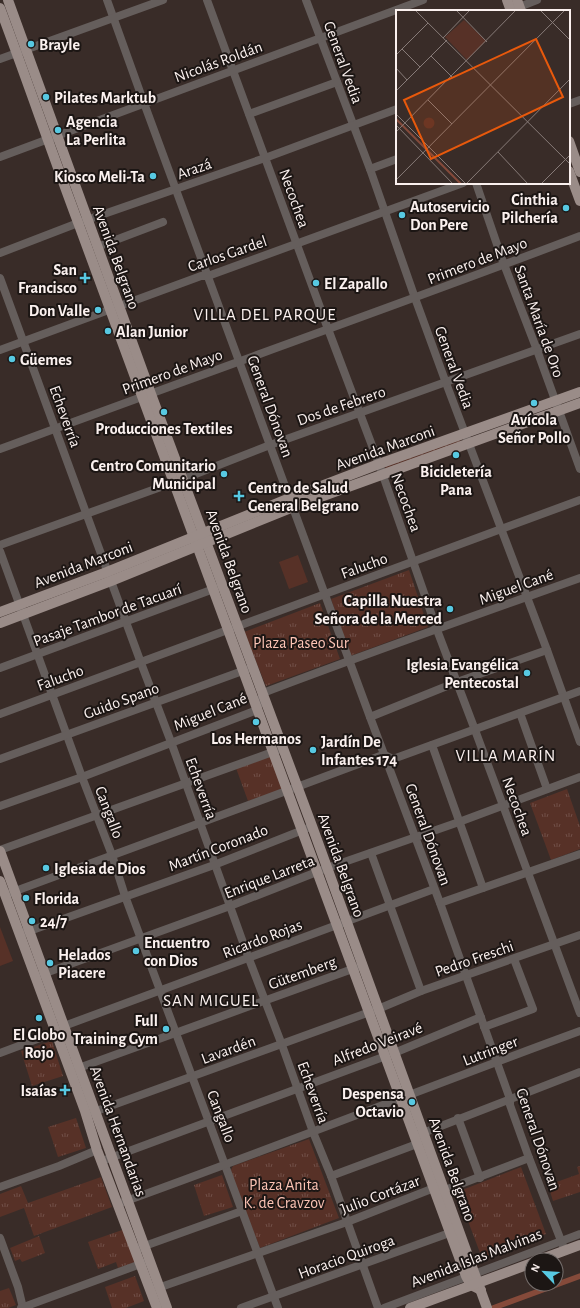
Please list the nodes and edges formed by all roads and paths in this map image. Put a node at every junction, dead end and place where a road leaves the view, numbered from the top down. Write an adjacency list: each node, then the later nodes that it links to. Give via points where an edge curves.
1 (8, 0): 16 (main road, Avenida Belgrano)
2 (107, 0): 14 (street, General Dónovan)
3 (163, 0): 14 (street)
4 (207, 0): 18 (street, Necochea)
5 (306, 0): 15 (street, General Vedia)
6 (423, 0): 9 (street, Nicolás Roldán)
7 (507, 0): 11 (main road)
8 (537, 0): 11 (street)
9 (410, 5): 13 (street, Nicolás Roldán)
10 (0, 8): 16 (main road, Avenida Belgrano)
11 (516, 8)
12 (396, 10): 15 (street, Nicolás Roldán)
13 (397, 10)
14 (114, 18): 16 (street); 21 (street, General Dónovan)
15 (320, 39): 18 (street, Nicolás Roldán); 19 (street, General Vedia)
16 (21, 52): 17 (street); 26 (main road, Avenida Belgrano)
17 (0, 60)
18 (233, 71): 21 (street, Nicolás Roldán); 24 (street, Necochea)
19 (337, 82): 24 (street); 25 (street, General Vedia)
20 (580, 100): 22 (street)
21 (144, 103): 26 (street, Nicolás Roldán); 36 (street, General Dónovan)
22 (570, 104)
23 (396, 109): 25 (street, Arazá)
24 (249, 114): 29 (street, Necochea)
25 (352, 125): 29 (street, Arazá); 31 (street, General Vedia)
26 (52, 137): 28 (street, Nicolás Roldán); 39 (main road, Avenida Belgrano)
27 (570, 144): 32 (main road)
28 (0, 157)
29 (265, 158): 36 (street, Arazá); 42 (street, Necochea)
30 (396, 159): 31 (street)
31 (370, 169): 38 (street, General Vedia)
32 (580, 172)
33 (570, 174): 37 (main road)
34 (460, 184): 38 (street, Carlos Gardel)
35 (476, 184): 45 (street, Santa María de Oro)
36 (176, 189): 39 (street, Arazá); 46 (street, General Dónovan)
37 (580, 200)
38 (384, 211): 42 (street, Carlos Gardel); 48 (street, General Vedia)
39 (83, 222): 43 (main road, Avenida Belgrano); 44 (street, Arazá); 49 (main road, Avenida Belgrano)
40 (163, 222): 43 (street)
41 (580, 236): 45 (street, Primero de Mayo)
42 (297, 244): 46 (street, Carlos Gardel); 50 (street, Necochea)
43 (98, 247): 49 (main road, Avenida Belgrano)
44 (0, 253)
45 (505, 265): 48 (street, Primero de Mayo); 54 (street, Santa María de Oro)
46 (208, 276): 49 (street, Carlos Gardel, via 201,276); 55 (street, General Dónovan)
47 (0, 278): 52 (street, Echeverría)
48 (415, 298): 50 (street, Primero de Mayo); 56 (street, General Vedia)
49 (115, 308): 52 (street, Carlos Gardel); 58 (main road, Avenida Belgrano)
50 (328, 329): 55 (street, Primero de Mayo); 62 (street, Necochea)
51 (580, 334): 54 (street, Dos de Febrero)
52 (24, 342): 53 (street, Carlos Gardel); 63 (street, Echeverría)
53 (0, 350)
54 (537, 350): 56 (street, Dos de Febrero); 59 (street, Santa María de Oro)
55 (239, 361): 58 (street, Primero de Mayo); 65 (street, General Dónovan)
56 (446, 383): 62 (street, Dos de Febrero); 64 (street, General Vedia)
57 (580, 392): 59 (main road, Avenida Marconi)
58 (147, 395): 63 (street, Primero de Mayo); 69 (main road, Avenida Belgrano)
59 (554, 400): 61 (street, Santa María de Oro); 64 (main road, Avenida Marconi)
60 (580, 403): 61 (main road, Avenida Marconi)
61 (558, 411): 64 (main road, Avenida Marconi); 68 (street, Santa María de Oro)
62 (360, 414): 65 (street, Dos de Febrero); 67 (street, Necochea)
63 (55, 428): 66 (street, Primero de Mayo); 72 (street, Echeverría)
64 (466, 438): 67 (main road, Avenida Marconi); 73 (street, General Vedia)
65 (270, 445): 69 (street, Dos de Febrero); 71 (street, General Dónovan)
66 (0, 449)
67 (380, 469): 71 (main road, Avenida Marconi); 77 (street, Necochea)
68 (580, 469)
69 (179, 480): 72 (street, Dos de Febrero); 74 (main road, Avenida Belgrano)
70 (580, 500): 73 (street, Falucho)
71 (291, 503): 74 (main road, Avenida Marconi); 81 (street, General Dónovan)
72 (86, 513): 75 (street, Dos de Febrero); 78 (street, Echeverría)
73 (501, 529): 77 (street, Falucho); 82 (street, General Vedia)
74 (201, 540): 78 (main road, Avenida Marconi); 80 (main road, Avenida Belgrano)
75 (0, 545)
76 (0, 551): 83 (street, Cangallo)
77 (413, 562): 81 (street, Falucho); 88 (street, Necochea)
78 (109, 576): 83 (main road, Avenida Marconi); 85 (street, Echeverría)
79 (580, 578): 82 (street, Miguel Cané)
80 (218, 587): 85 (street, Pasaje Tambor de Tacuarí); 87 (main road, Avenida Belgrano)
81 (325, 595): 87 (street, Falucho); 91 (street, General Dónovan)
82 (526, 597): 88 (street, Miguel Cané); 89 (street, General Vedia)
83 (21, 609): 84 (main road, Avenida Marconi); 86 (main road, Avenida Marconi); 90 (street, Cangallo)
84 (0, 612)
85 (126, 622): 90 (street, Pasaje Tambor de Tacuarí); 92 (street, Echeverría)
86 (0, 623)
87 (233, 629): 92 (street, Falucho); 94 (main road, Avenida Belgrano)
88 (437, 630): 91 (street, Miguel Cané); 95 (street, Necochea)
89 (547, 650): 95 (street); 99 (street, General Vedia)
90 (37, 654): 93 (street, Pasaje Tambor de Tacuarí); 98 (street, Cangallo)
91 (349, 660): 97 (street, Miguel Cané); 104 (street, General Dónovan)
92 (141, 663): 98 (street, Falucho); 100 (street, Echeverría)
93 (0, 668)
94 (248, 669): 97 (main road, Avenida Belgrano); 100 (street, Guido Spano); 101 (main road, Avenida Belgrano)
95 (457, 682): 104 (street); 105 (street, Necochea)
96 (580, 691): 99 (street)
97 (263, 692): 101 (street, Miguel Cané); 110 (main road, Avenida Belgrano)
98 (52, 695): 103 (street, Falucho); 106 (street, Cangallo)
99 (563, 697): 102 (street); 108 (street, General Vedia)
100 (156, 702): 106 (street, Guido Spano); 107 (street, Echeverría)
101 (257, 710): 107 (street, Miguel Cané); 110 (main road, Avenida Belgrano)
102 (520, 713): 105 (street); 117 (street)
103 (0, 714)
104 (370, 717): 111 (street, General Dónovan)
105 (475, 730): 109 (street); 120 (street, Necochea)
106 (66, 735): 112 (street, Guido Spano); 113 (street, Cangallo)
107 (171, 742): 113 (street, Miguel Cané); 115 (street, Echeverría)
108 (580, 742)
109 (432, 745): 111 (street, via 393,759); 122 (street)
110 (278, 750): 115 (street); 116 (main road, Avenida Belgrano); 118 (main road, Avenida Belgrano)
111 (385, 755): 116 (street); 125 (street, General Dónovan)
112 (0, 759)
113 (82, 777): 119 (street, Miguel Cané); 121 (street, Cangallo)
114 (580, 777): 117 (street, Enrique Larreta)
115 (186, 783): 121 (street); 123 (street, Echeverría)
116 (297, 787): 118 (street); 124 (main road, Avenida Belgrano)
117 (547, 789): 120 (street, Enrique Larreta)
118 (287, 791): 123 (street); 124 (main road, Avenida Belgrano)
119 (0, 806)
120 (503, 806): 122 (street, Enrique Larreta); 132 (street, Necochea)
121 (97, 815): 126 (street); 129 (street, Cangallo)
122 (459, 822): 125 (street, Enrique Larreta); 135 (street)
123 (200, 823): 129 (street); 130 (street, Echeverría)
124 (307, 828): 130 (street, Martín Coronado); 131 (main road, Avenida Belgrano)
125 (416, 837): 127 (street, Enrique Larreta); 134 (street, General Dónovan)
126 (0, 851): 136 (main road, Avenida Hernandarias)
127 (371, 853): 131 (street, Enrique Larreta); 139 (street)
128 (580, 854): 132 (street)
129 (112, 855): 136 (street); 137 (street, Cangallo)
130 (214, 865): 137 (street, Martín Coronado); 140 (street, Echeverría)
131 (322, 870): 140 (street, Enrique Larreta); 141 (main road, Avenida Belgrano)
132 (528, 873): 135 (street); 145 (street, Necochea)
133 (0, 881): 136 (main road, Avenida Hernandarias)
134 (434, 888): 138 (street, General Dónovan); 139 (street, Ricardo Rojas)
135 (483, 888): 138 (street)
136 (10, 893): 142 (main road, Avenida Hernandarias)
137 (125, 896): 142 (street, Martín Coronado); 144 (street, Cangallo)
138 (440, 903): 150 (street, General Dónovan)
139 (389, 905): 141 (street, Ricardo Rojas); 152 (street)
140 (230, 906): 144 (street, Enrique Larreta); 146 (street, Echeverría)
141 (342, 923): 146 (street, Ricardo Rojas); 148 (main road, Avenida Belgrano)
142 (25, 932): 149 (main road, Avenida Hernandarias)
143 (580, 935): 145 (street, Pedro Freschi)
144 (141, 938): 149 (street, Enrique Larreta); 151 (street, Cangallo)
145 (554, 944): 147 (street, Pedro Freschi); 155 (street, Necochea)
146 (249, 959): 151 (street, Ricardo Rojas); 153 (street, Echeverría)
147 (514, 959): 150 (street, Pedro Freschi); 157 (street, via 533,1009)
148 (358, 967): 153 (street, Gütemberg); 154 (main road, Avenida Belgrano)
149 (40, 975): 158 (main road, Avenida Hernandarias)
150 (466, 975): 152 (street, Pedro Freschi); 156 (street, General Dónovan)
151 (161, 991): 158 (street, Ricardo Rojas); 160 (street, Cangallo)
152 (421, 992): 154 (street, Pedro Freschi)
153 (265, 1000): 160 (street, Gütemberg); 161 (street, Echeverría)
154 (373, 1011): 161 (street, Lavardén); 163 (main road, Avenida Belgrano)
155 (580, 1013)
156 (481, 1017): 157 (street, General Dónovan); 163 (street, Alfredo Veiravé)
157 (484, 1027): 164 (street, General Dónovan)
158 (60, 1029): 162 (street, Ricardo Rojas); 165 (main road, Avenida Hernandarias)
159 (580, 1031): 164 (street, Lutringer)
160 (176, 1033): 165 (street, Gütemberg); 167 (street, Cangallo)
161 (282, 1044): 167 (street, Lavardén); 168 (street, Echeverría)
162 (0, 1053)
163 (389, 1054): 168 (street, Alfredo Veiravé); 169 (main road, Avenida Belgrano)
164 (496, 1062): 169 (street, Lutringer); 170 (street, General Dónovan)
165 (75, 1069): 171 (main road, Avenida Hernandarias)
166 (580, 1072): 170 (street)
167 (193, 1077): 171 (street, Lavardén); 173 (street, Cangallo)
168 (298, 1088): 173 (street, Alfredo Veiravé); 174 (street, Echeverría)
169 (406, 1097): 174 (street, Lutringer); 175 (main road, Avenida Belgrano); 177 (main road, Avenida Belgrano)
170 (510, 1099): 172 (street); 180 (street, General Dónovan)
171 (91, 1114): 176 (main road, Avenida Hernandarias); 178 (main road, Avenida Hernandarias)
172 (458, 1118): 175 (street); 184 (street)
173 (209, 1121): 179 (street, Alfredo Veiravé); 182 (street, Cangallo)
174 (313, 1132): 182 (street, Lutringer); 183 (street, Echeverría)
175 (423, 1133): 177 (street); 187 (main road, Avenida Belgrano)
176 (106, 1139): 178 (street); 179 (main road, Avenida Hernandarias)
177 (417, 1144): 183 (street); 186 (main road, Avenida Belgrano)
178 (96, 1147): 181 (main road, Avenida Hernandarias); 185 (street, via 59,1166)
179 (112, 1157): 181 (street, Alfredo Veiravé); 188 (main road, Avenida Hernandarias)
180 (529, 1158): 184 (street, Julio Cortázar); 197 (street, General Dónovan)
181 (102, 1161): 189 (main road, Avenida Hernandarias)
182 (226, 1164): 188 (street, Lutringer); 190 (street, Cangallo)
183 (332, 1176): 191 (street, Echeverría)
184 (480, 1178): 187 (street, Julio Cortázar)
185 (0, 1187)
186 (434, 1188): 187 (street, Julio Cortázar); 191 (street, Julio Cortázar); 192 (main road, Avenida Belgrano)
187 (445, 1190): 192 (main road, Avenida Belgrano)
188 (128, 1200): 189 (street, Lutringer); 196 (main road, Avenida Hernandarias)
189 (118, 1204): 198 (main road, Avenida Hernandarias)
190 (242, 1211): 196 (street); 200 (street, Cangallo)
191 (347, 1222): 200 (street, Julio Cortázar); 202 (street, Echeverría)
192 (455, 1231): 202 (street, Horacio Quiroga); 204 (main road, Avenida Belgrano)
193 (580, 1234): 197 (street, Avenida Islas Malvinas)
194 (0, 1238): 208 (street)
195 (580, 1245): 197 (main road, Avenida Islas Malvinas)
196 (145, 1246): 198 (street); 201 (main road, Avenida Hernandarias)
197 (563, 1246): 199 (main road, Avenida Islas Malvinas); 204 (street, Avenida Islas Malvinas)
198 (135, 1249): 201 (main road, Avenida Hernandarias)
199 (553, 1252)
200 (258, 1253): 205 (street, Julio Cortázar); 206 (street, Cangallo)
201 (145, 1262): 205 (main road, Avenida Hernandarias); 208 (street)
202 (362, 1265): 206 (street, Horacio Quiroga); 213 (street, Echeverría)
203 (524, 1265): 204 (main road, Avenida Islas Malvinas)
204 (474, 1281): 207 (main road, Avenida Belgrano); 214 (street, Avenida Islas Malvinas); 215 (main road, Avenida Islas Malvinas)
205 (155, 1289): 209 (main road, Avenida Hernandarias); 210 (main road, Avenida Hernandarias)
206 (274, 1296): 211 (street, Horacio Quiroga); 212 (street, Cangallo)
207 (487, 1306)
208 (23, 1308)
209 (157, 1308)
210 (167, 1308)
211 (241, 1308)
212 (278, 1308)
213 (378, 1308)
214 (384, 1308)
215 (410, 1308)

